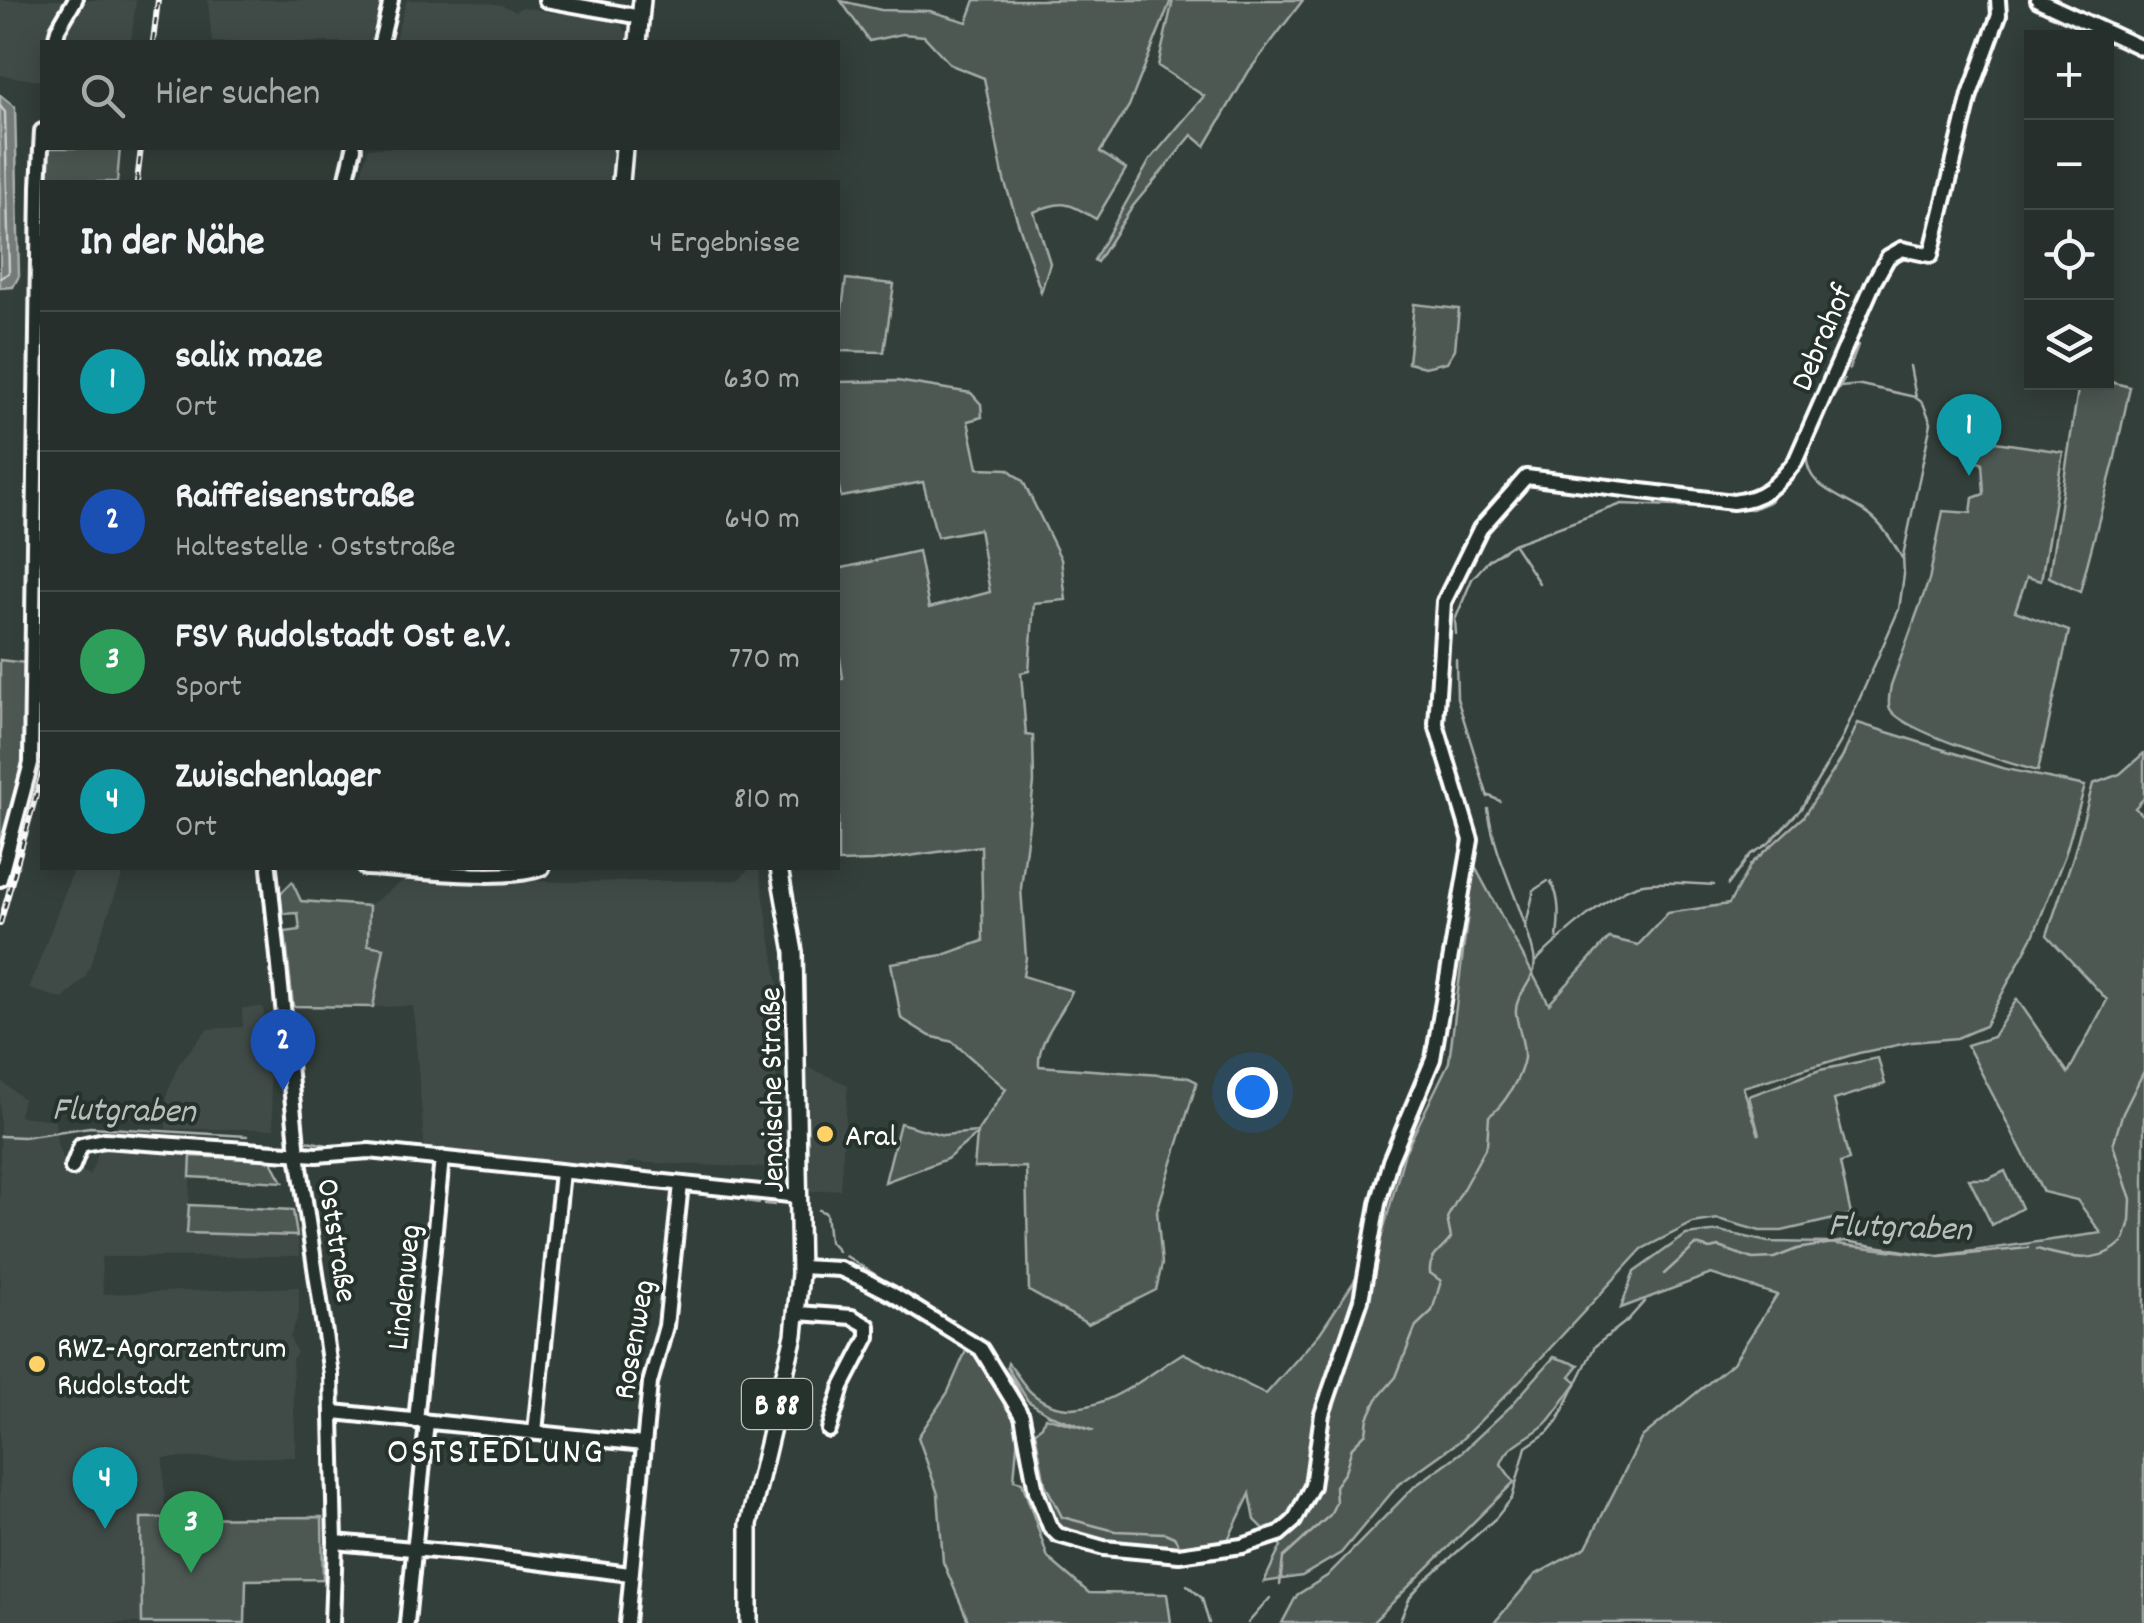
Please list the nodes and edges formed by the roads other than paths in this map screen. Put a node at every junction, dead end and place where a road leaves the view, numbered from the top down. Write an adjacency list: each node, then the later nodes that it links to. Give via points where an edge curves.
1 (75, 0): 8 (street)
2 (392, 0): 9 (street)
3 (546, 0): 7 (street)
4 (642, 0): 7 (main road)
5 (1998, 0): 28 (street, Debrahof, via 1931,255 1902,249 1888,257 1795,462 1778,484 1764,495 1733,502 1526,477 1480,529 1444,602 1436,724 1471,840 1433,1059 1386,1175 1361,1300 1322,1414 1312,1486 1279,1534 1179,1555 1104,1548 1058,1535 1036,1492 1022,1416 981,1349 840,1269)
6 (2038, 0): 11 (street)
7 (641, 17): 10 (main road)
8 (55, 40)
9 (382, 40)
10 (638, 40)
11 (2144, 50)
12 (41, 150): 21 (street, via 31,763)
13 (354, 150): 15 (street)
14 (624, 150): 16 (main road)
15 (346, 180)
16 (621, 180)
17 (270, 870): 22 (street, Oststraße)
18 (407, 870): 19 (street)
19 (536, 870)
20 (779, 870): 27 (main road, Jenaische Straße / B 88, via 794,952)
21 (0, 878)
22 (298, 1154): 23 (street); 24 (street, via 104,1140 81,1146); 30 (street, Oststraße)
23 (442, 1158): 25 (street); 31 (street, Lindenweg)
24 (72, 1168)
25 (562, 1172): 26 (street); 33 (street)
26 (681, 1184): 27 (street); 34 (street, Rosenweg, via 666,1326 650,1383)
27 (799, 1196): 28 (main road, Jenaische Straße / B 88)
28 (800, 1267): 29 (main road, Jenaische Straße / B 88)
29 (798, 1314): 32 (street, via 852,1317 868,1326); 41 (main road, Jenaische Straße / B 88, via 748,1524)
30 (334, 1412): 31 (street); 35 (street, Oststraße)
31 (422, 1421): 33 (street); 36 (street, Lindenweg)
32 (829, 1430)
33 (535, 1432): 34 (street)
34 (644, 1444): 37 (street, Rosenweg)
35 (335, 1542): 36 (street); 38 (street, Oststraße)
36 (413, 1549): 37 (street); 39 (street, Lindenweg)
37 (630, 1574): 40 (street, Rosenweg)
38 (332, 1623)
39 (407, 1623)
40 (627, 1623)
41 (749, 1623)

